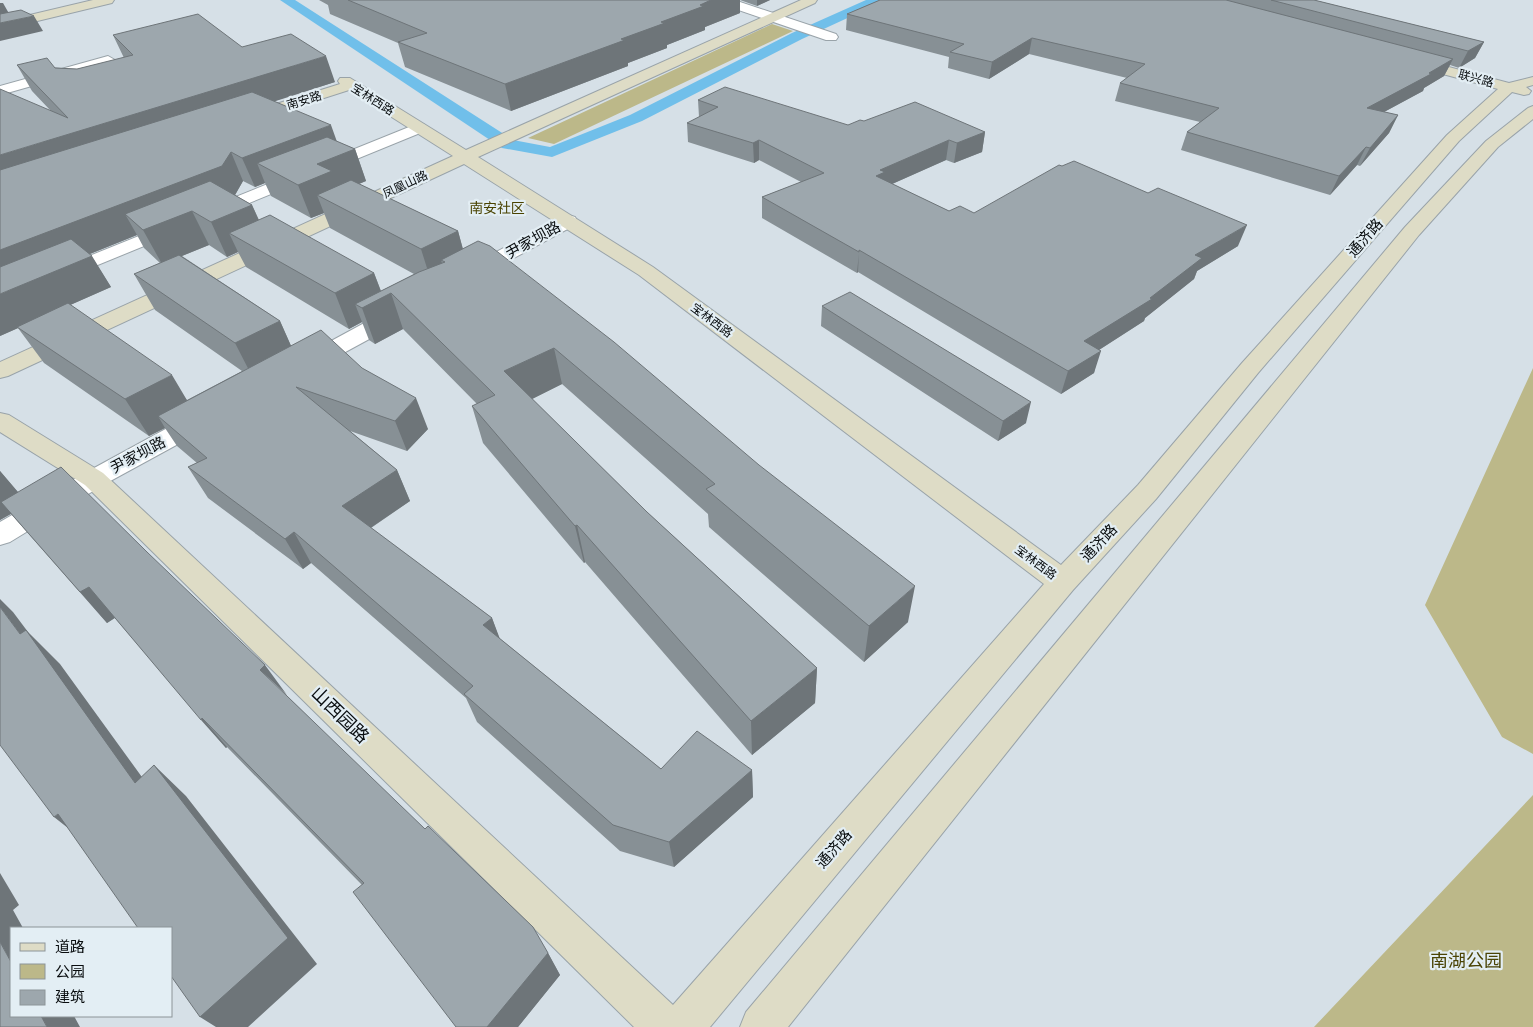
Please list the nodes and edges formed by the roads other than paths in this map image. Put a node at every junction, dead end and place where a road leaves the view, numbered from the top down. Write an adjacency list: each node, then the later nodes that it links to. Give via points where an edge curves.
1 (106, 0): 5 (street); 6 (street)
2 (722, 0): 4 (street)
3 (811, 0): 4 (street, 凤凰山路)
4 (772, 18): 7 (street); 16 (street, 凤凰山路)
5 (0, 22)
6 (0, 26)
7 (826, 36)
8 (1398, 57): 11 (street, 联兴路)
9 (108, 60): 12 (street)
10 (348, 83): 14 (street, 南安路); 15 (street, 宝林西路)
11 (1525, 87): 27 (street, 通济路, via 1453,138 1250,368 1148,492)
12 (0, 91)
13 (1533, 111): 30 (street, 通济路, via 1492,144 1412,232)
14 (231, 122)
15 (419, 128): 16 (street, 宝林西路); 19 (street)
16 (465, 157): 17 (street, 宝林西路); 21 (street, 凤凰山路)
17 (568, 221): 18 (street, 尹家坝路); 27 (street, 宝林西路, via 646,271)
18 (452, 285)
19 (0, 299)
20 (417, 303): 22 (street)
21 (0, 371)
22 (288, 373)
23 (220, 411): 25 (street, 尹家坝路)
24 (0, 421): 25 (street, 山西园路)
25 (94, 479): 26 (street, 尹家坝路); 28 (street, 山西园路)
26 (0, 535)
27 (1063, 582): 29 (street, 通济路)
28 (665, 1027)
29 (682, 1027)
30 (761, 1027)

